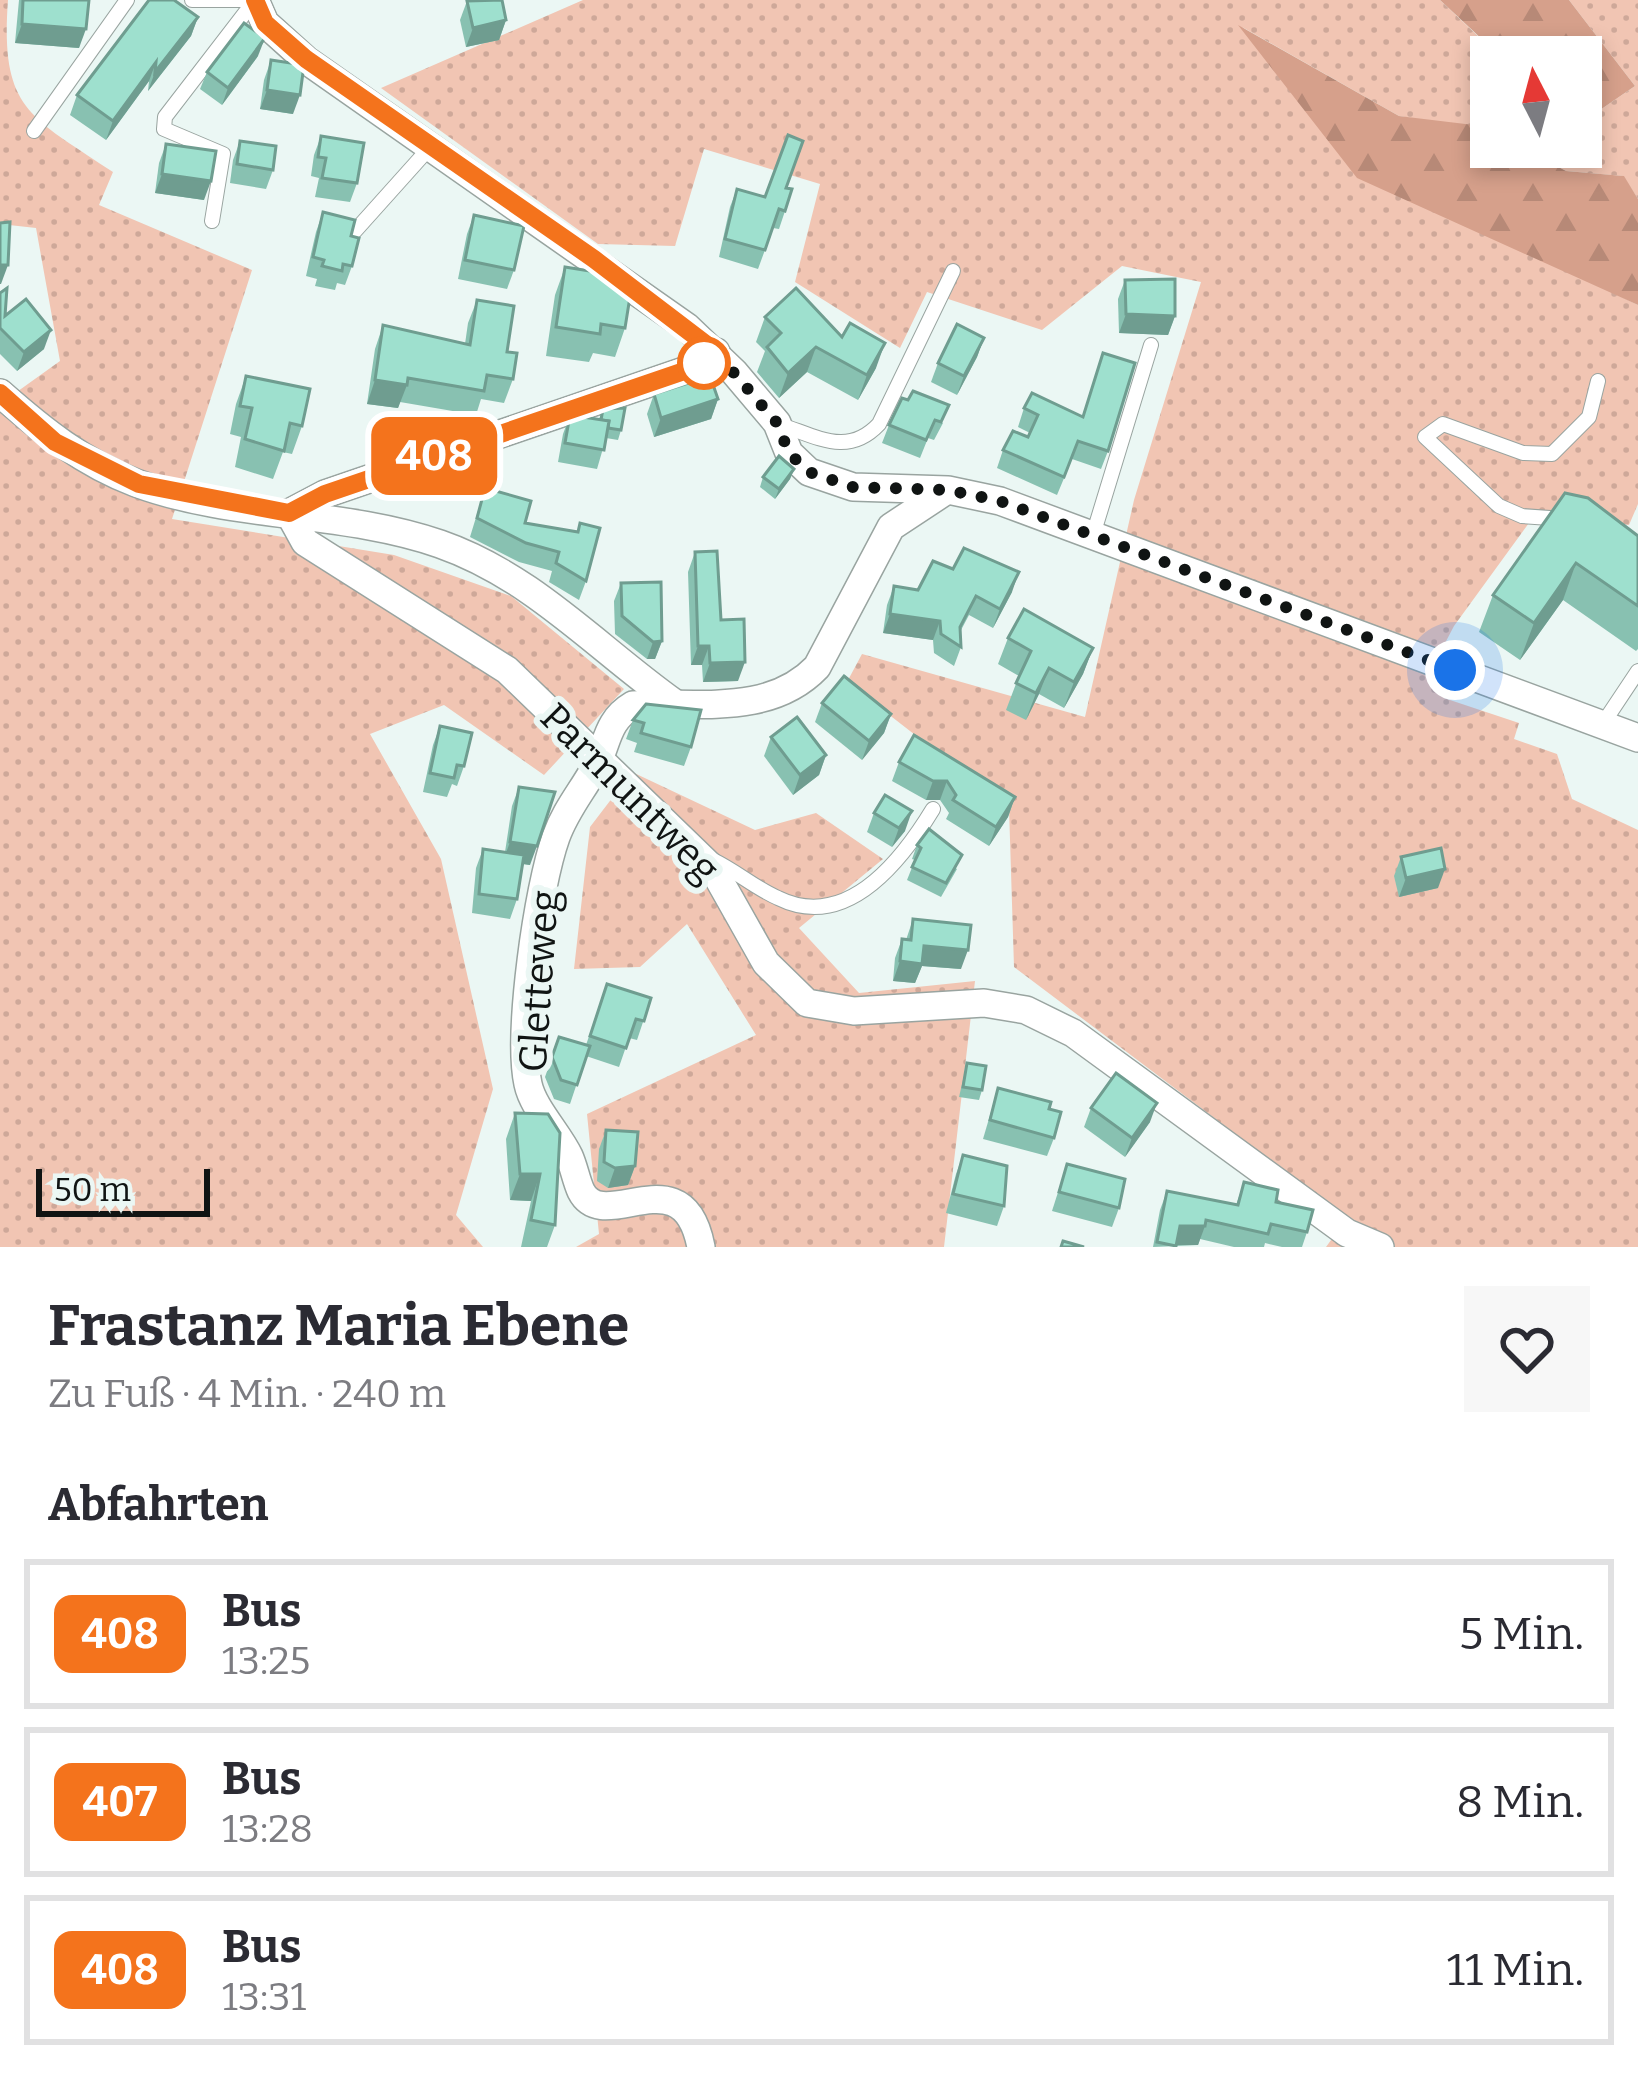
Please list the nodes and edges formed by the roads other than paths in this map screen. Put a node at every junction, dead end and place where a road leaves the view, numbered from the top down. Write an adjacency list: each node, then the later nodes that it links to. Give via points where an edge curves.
1 (127, 0): 4 (lane)
2 (192, 0): 3 (lane)
3 (255, 0): 5 (street, via 265,23 306,59); 6 (lane, via 165,117 164,129 178,139 223,154)
4 (34, 131)
5 (433, 144): 7 (lane); 10 (street)
6 (212, 221)
7 (356, 231)
8 (953, 271): 13 (lane, via 866,438 826,443)
9 (1151, 345): 17 (lane)
10 (716, 352): 13 (street); 15 (street, via 693,368)
11 (1598, 381): 16 (lane, via 1589,417 1552,454 1523,453 1443,424 1425,437 1499,506)
12 (0, 393): 15 (street, via 55,442 139,484)
13 (777, 423): 14 (street, via 789,453 809,472 853,487)
14 (948, 490): 17 (street); 19 (street, via 891,527 818,667 800,685 747,702)
15 (289, 513): 19 (street, via 385,527 493,568 541,596); 22 (street, Parmuntweg, via 304,542 507,670)
16 (1588, 530)
17 (1093, 535): 20 (street)
18 (1638, 671): 20 (lane)
19 (673, 702): 22 (street, via 616,714)
20 (1602, 725): 21 (street)
21 (1637, 735)
22 (597, 758): 24 (street, Parmuntweg); 26 (street, Gletteweg, via 566,812 547,870 528,1085 583,1196 595,1205 676,1202 693,1214)
23 (933, 809): 24 (lane, via 878,880 851,898 814,907 780,900)
24 (692, 850): 25 (street, Parmuntweg, via 713,869 766,963 807,1003 854,1011 984,1003 1026,1010 1072,1033)
25 (1343, 1240): 27 (street)
26 (701, 1247)
27 (1380, 1247)

